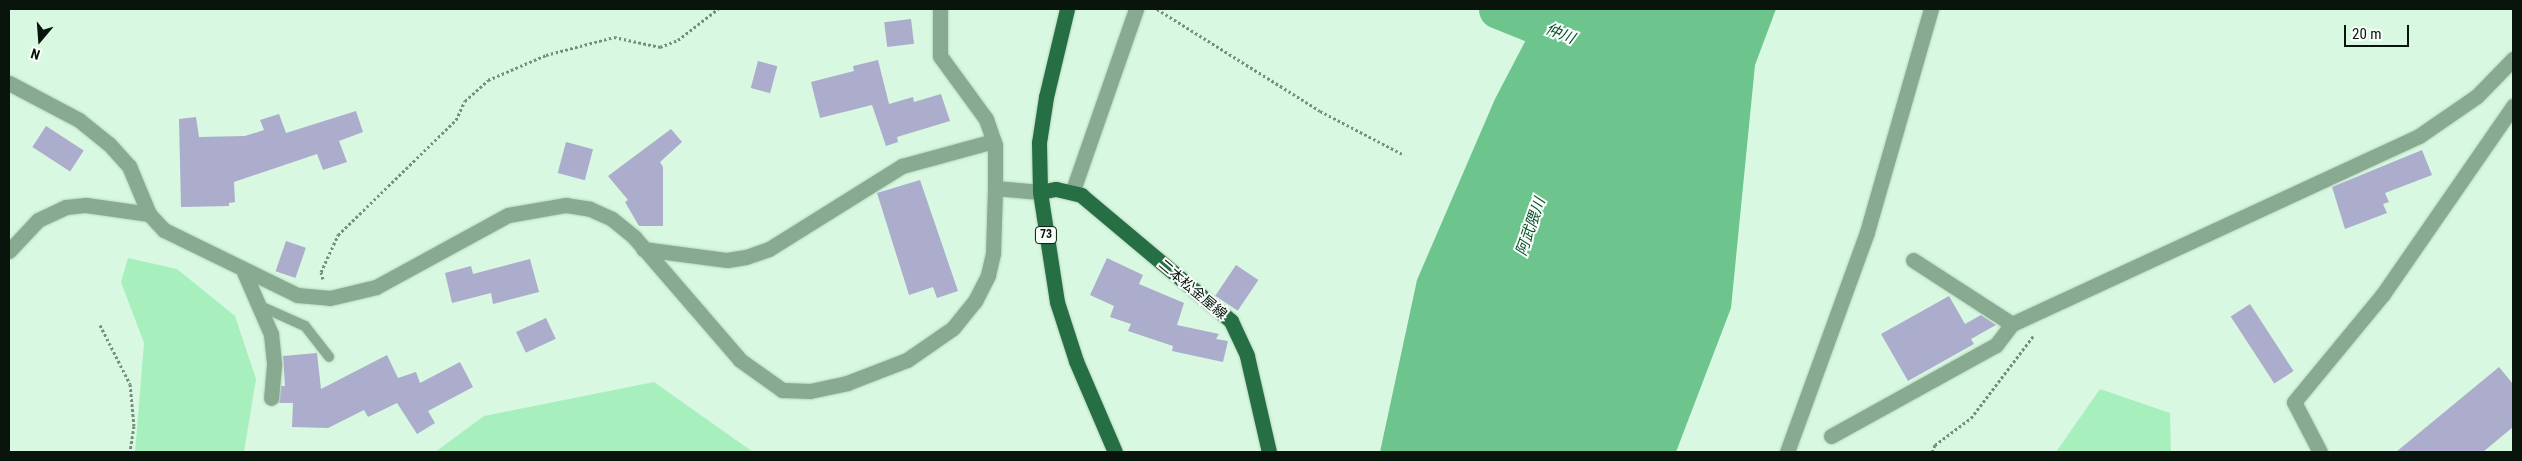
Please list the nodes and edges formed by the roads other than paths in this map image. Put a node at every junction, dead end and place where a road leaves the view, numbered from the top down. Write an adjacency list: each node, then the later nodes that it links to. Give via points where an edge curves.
1 (940, 9): 8 (street, via 940,56 986,119)
2 (1067, 9): 11 (main road, 73, via 1046,97 1039,143)
3 (1136, 9): 10 (street)
4 (1932, 9): 24 (street, via 1867,232)
5 (2513, 59): 18 (street, via 2477,96 2419,136)
6 (9, 83): 12 (street, via 79,120 109,144 136,177)
7 (2512, 113): 25 (street, via 2383,294 2294,402)
8 (994, 141): 9 (street); 13 (street, via 902,166 769,249 746,257 727,260)
9 (995, 188): 11 (street); 13 (street, via 993,253 988,275 975,301 953,328 907,360 847,383 810,391 782,390 754,374)
10 (1073, 190): 11 (main road); 23 (main road, 二本松金屋線, via 1231,321 1248,356)
11 (1040, 192): 22 (main road, 73, via 1057,302 1076,361)
12 (149, 214): 14 (street, via 86,205 66,207 38,220); 16 (street, via 174,237)
13 (643, 249): 16 (street, via 603,214 566,205 508,215 453,242 394,279 330,298 297,295)
14 (9, 251)
15 (1912, 260): 18 (street)
16 (244, 272): 17 (street)
17 (258, 305): 19 (lane, via 305,326); 20 (street, via 271,334 274,364)
18 (2012, 324): 21 (street, via 1996,345)
19 (329, 357)
20 (271, 398)
21 (1832, 436)
22 (1115, 452)
23 (1269, 452)
24 (1787, 452)
25 (2320, 452)

